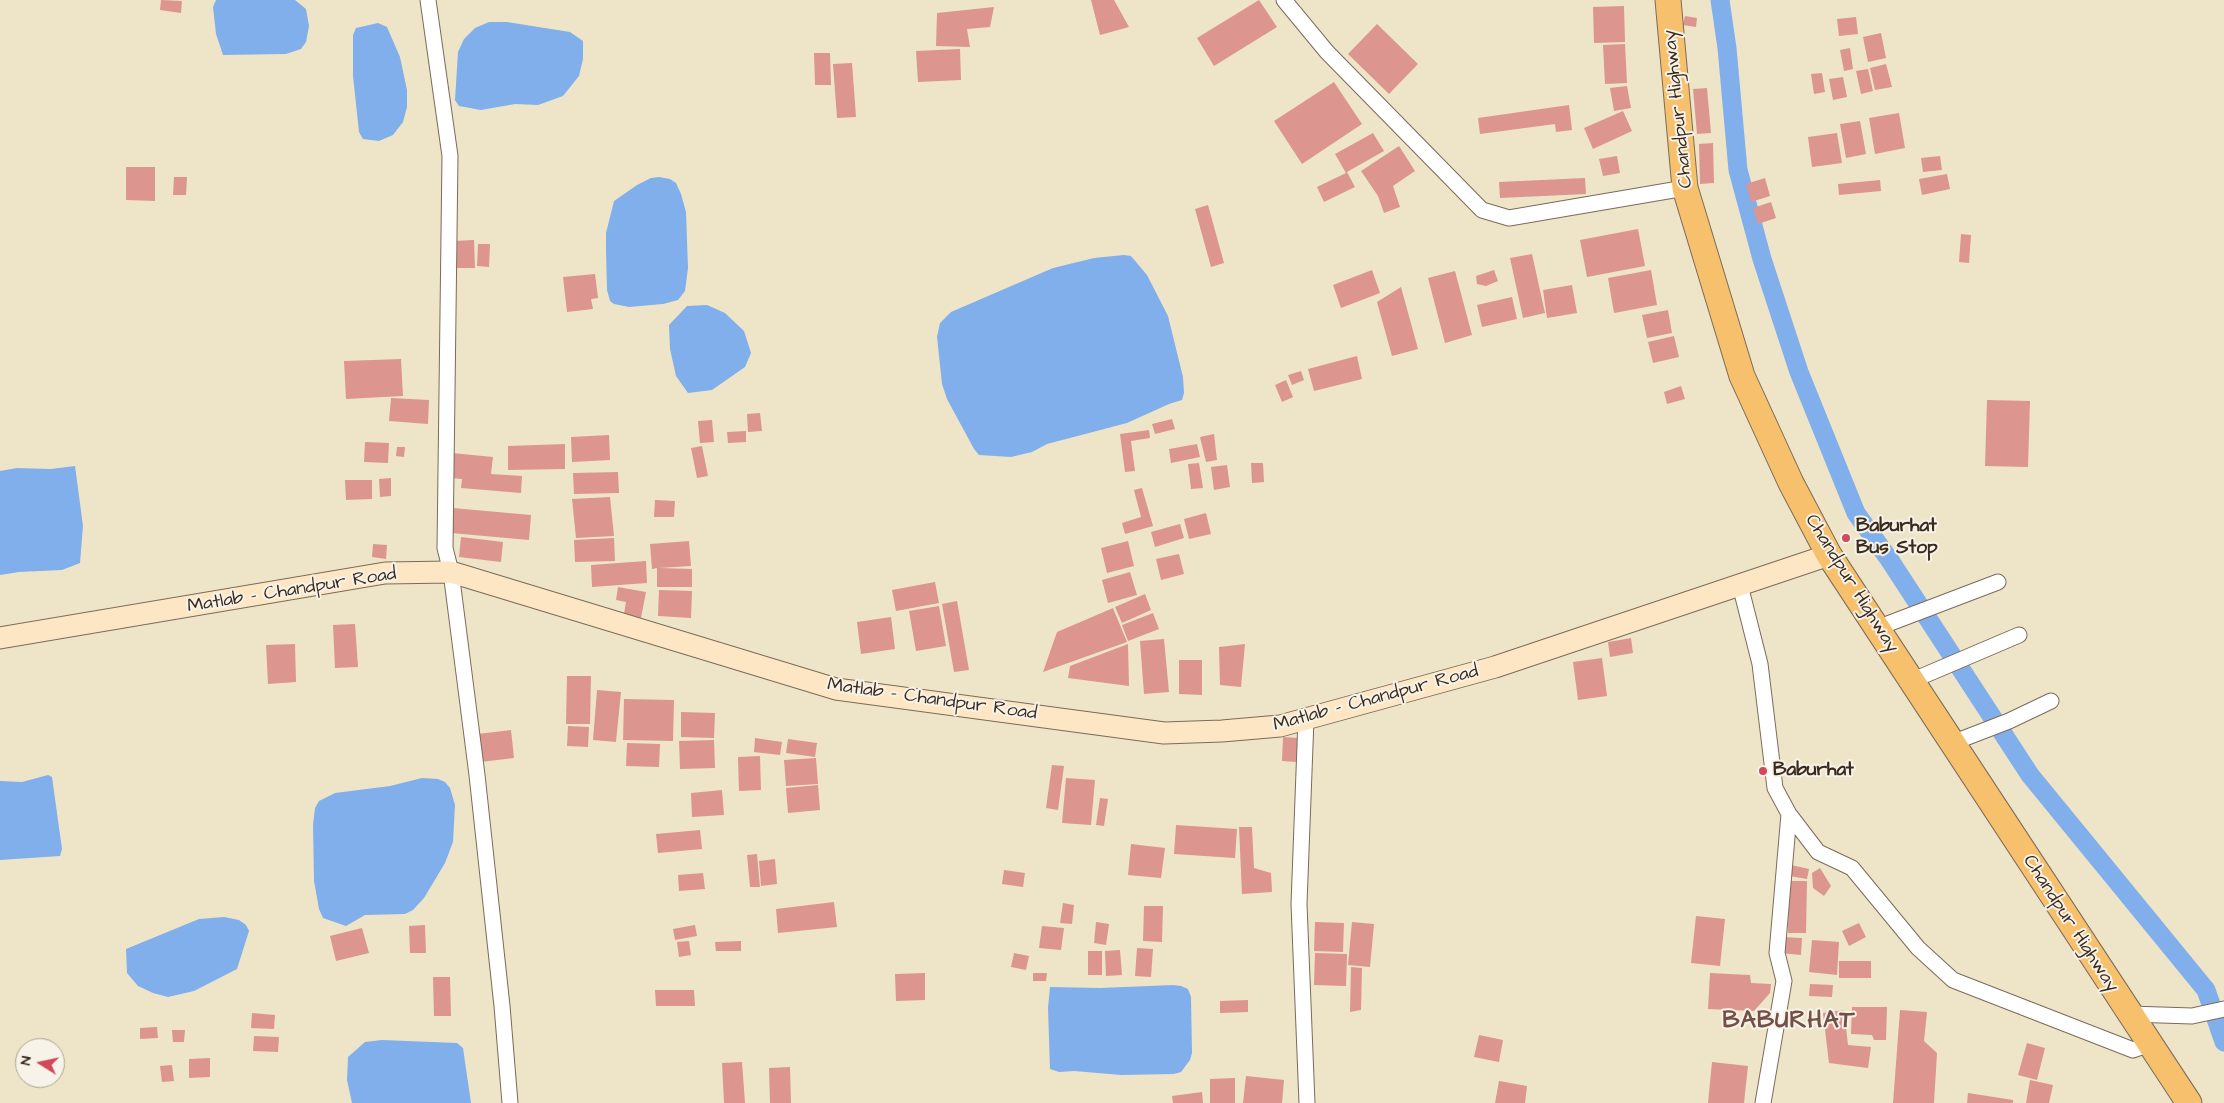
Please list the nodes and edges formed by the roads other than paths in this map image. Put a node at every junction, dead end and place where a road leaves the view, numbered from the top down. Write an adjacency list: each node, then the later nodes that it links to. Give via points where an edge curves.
1 (428, 0): 6 (street, via 450,156 445,548)
2 (1284, 0): 4 (street, via 1327,52 1482,210 1509,218)
3 (1668, 0): 4 (main road, Chandpur Highway)
4 (1685, 188): 5 (main road, Chandpur Highway, via 1742,376 1791,483)
5 (1829, 555): 8 (main road, Matlab - Chandpur Road); 9 (main road, Chandpur Highway)
6 (451, 572): 11 (main road, Matlab - Chandpur Road, via 384,574); 14 (main road, Matlab - Chandpur Road, via 836,689 1164,733 1280,726); 20 (street, via 477,776)
7 (1998, 582): 9 (street)
8 (1740, 585): 14 (main road, Matlab - Chandpur Road, via 1495,668); 16 (street, via 1760,664 1775,788)
9 (1877, 628): 12 (main road, Chandpur Highway)
10 (2019, 635): 12 (street)
11 (0, 638)
12 (1911, 681): 15 (main road, Chandpur Highway)
13 (2051, 701): 15 (street)
14 (1306, 719): 21 (street, via 1299,904)
15 (1952, 743): 18 (main road, Chandpur Highway)
16 (1789, 814): 19 (street, via 1818,852 1852,868 1918,948 1953,980 2133,1050); 22 (street, via 1777,953 1784,981)
17 (2224, 1009): 18 (street, via 2192,1016)
18 (2130, 1014): 19 (main road, Chandpur Highway)
19 (2150, 1044): 23 (main road, Chandpur Highway)
20 (510, 1103)
21 (1307, 1103)
22 (1763, 1103)
23 (2189, 1103)

